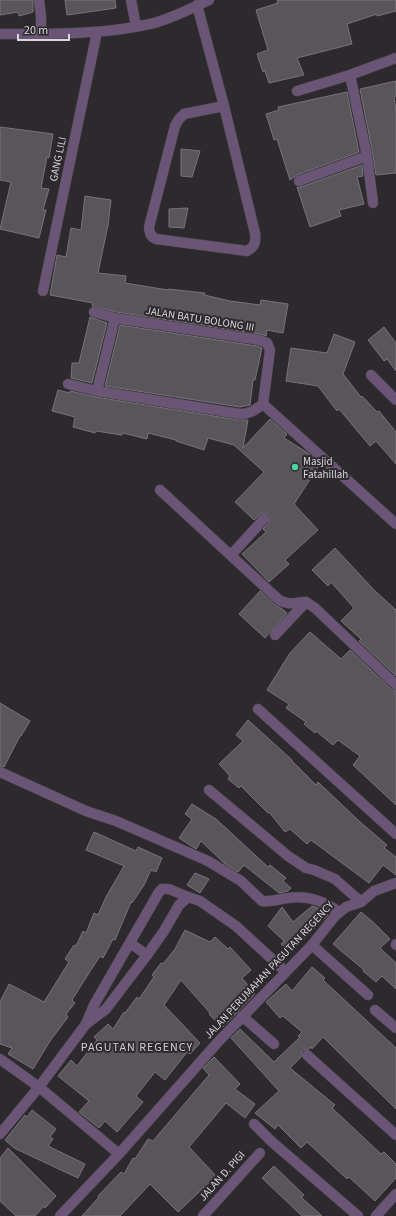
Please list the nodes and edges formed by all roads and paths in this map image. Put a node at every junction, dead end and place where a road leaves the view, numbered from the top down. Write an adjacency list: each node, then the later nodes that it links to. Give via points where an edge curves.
1 (39, 0): 8 (street)
2 (131, 0): 5 (street)
3 (209, 0): 4 (street)
4 (197, 5): 5 (street, via 176,16); 12 (street)
5 (136, 26): 6 (street)
6 (97, 32): 8 (street); 16 (street, GANG LILI)
7 (0, 34): 8 (street)
8 (41, 34)
9 (396, 58): 10 (street)
10 (350, 75): 11 (street); 13 (street)
11 (297, 91)
12 (224, 106): 12 (street, via 184,114 175,126 149,227 152,237 247,251 252,249 256,242)
13 (367, 156): 14 (street); 15 (street)
14 (299, 181)
15 (373, 203)
16 (43, 291)
17 (94, 312): 18 (street, JALAN BATU BOLONG III)
18 (115, 318): 21 (street); 23 (street, JALAN BATU BOLONG III, via 259,340 266,344 270,350)
19 (371, 375): 22 (street)
20 (68, 384): 21 (street)
21 (97, 391): 23 (street, via 240,414 250,413)
22 (396, 400)
23 (262, 404): 26 (street)
24 (160, 490): 27 (street)
25 (264, 519): 27 (street)
26 (396, 524)
27 (231, 555): 28 (street, via 285,604)
28 (306, 602): 29 (street); 30 (street)
29 (275, 635)
30 (396, 685)
31 (258, 709): 34 (street)
32 (0, 772): 38 (street, via 86,811 116,821 208,861 241,881 262,900 309,898)
33 (209, 790): 37 (street, via 288,856 306,868 336,879)
34 (396, 834)
35 (396, 883): 37 (street, JALAN PERUMAHAN PAGUTAN REGENCY, via 374,891)
36 (188, 896): 39 (street, via 162,889); 41 (street, via 179,905); 42 (street, via 200,901 236,926)
37 (361, 902): 38 (street, JALAN PERUMAHAN PAGUTAN REGENCY)
38 (339, 912): 40 (street, JALAN PERUMAHAN PAGUTAN REGENCY)
39 (130, 943): 41 (street); 46 (street, via 94,1005)
40 (312, 945): 42 (street, JALAN PERUMAHAN PAGUTAN REGENCY); 43 (street)
41 (147, 955): 46 (street, via 106,1009)
42 (285, 971): 45 (street, JALAN PERUMAHAN PAGUTAN REGENCY)
43 (368, 996)
44 (375, 1010): 47 (street)
45 (242, 1016): 48 (street); 56 (street, JALAN PERUMAHAN PAGUTAN REGENCY)
46 (86, 1024): 51 (street)
47 (396, 1028)
48 (274, 1044)
49 (308, 1055): 54 (street)
50 (0, 1059): 51 (street)
51 (39, 1087): 53 (street); 56 (street)
52 (254, 1124): 60 (street)
53 (0, 1134)
54 (396, 1135)
55 (260, 1153): 59 (street, JALAN D. PIGI)
56 (119, 1154): 58 (street, JALAN PERUMAHAN PAGUTAN REGENCY)
57 (396, 1194): 61 (street)
58 (60, 1216)
59 (203, 1216)
60 (358, 1216)
61 (376, 1216)

